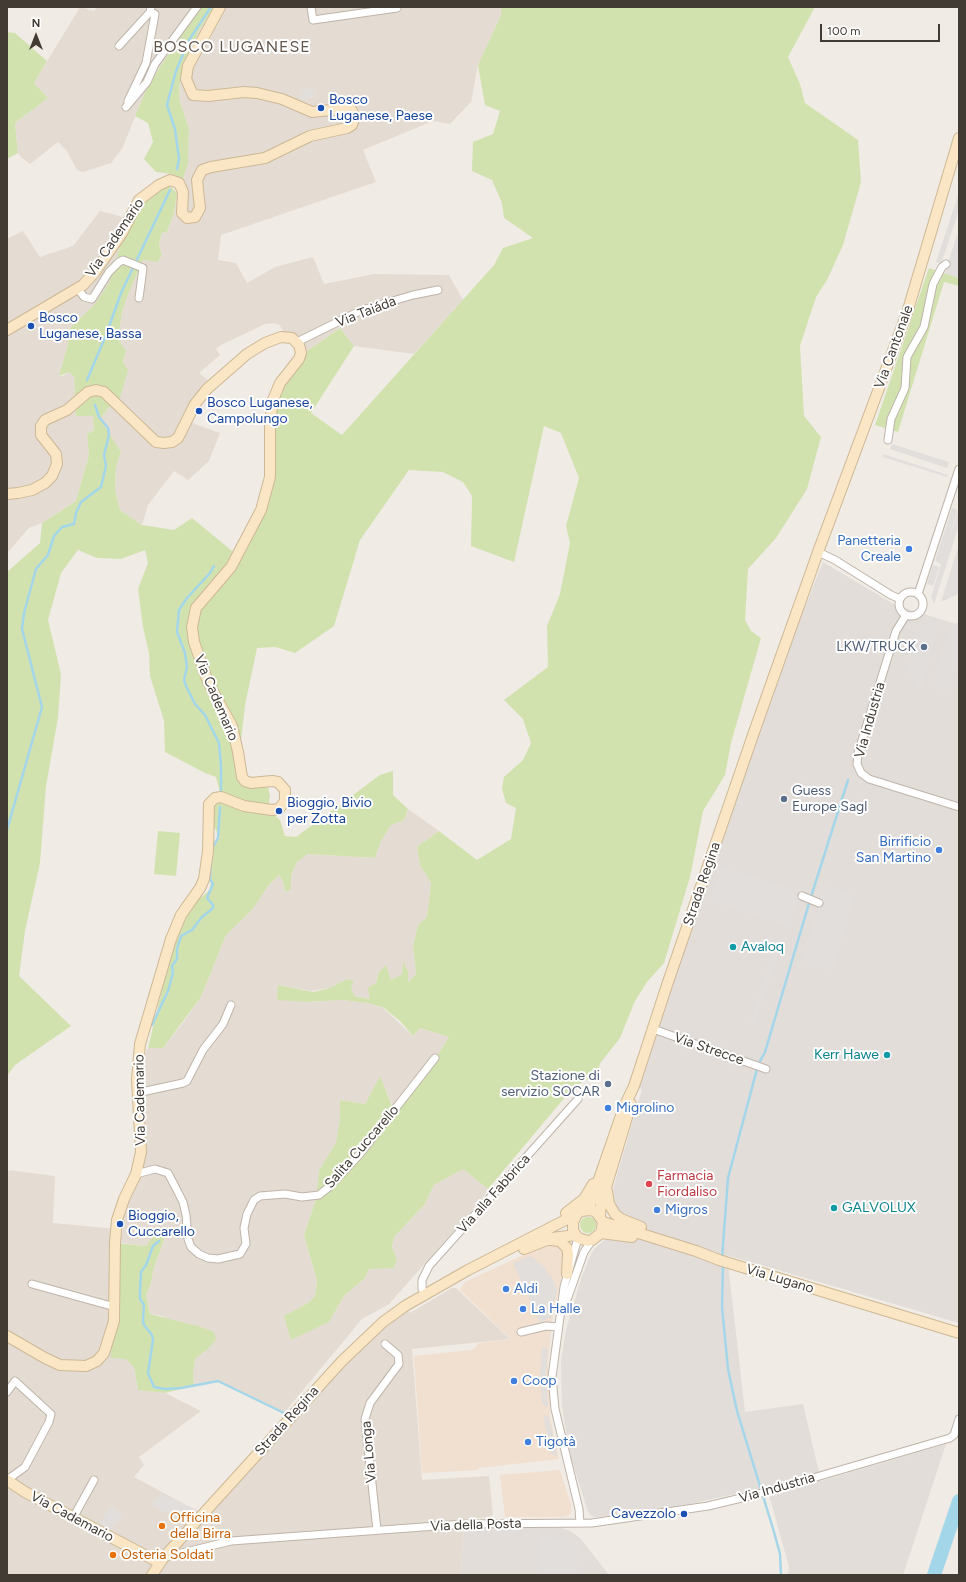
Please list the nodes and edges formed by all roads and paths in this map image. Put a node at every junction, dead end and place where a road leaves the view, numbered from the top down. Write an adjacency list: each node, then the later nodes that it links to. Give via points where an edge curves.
1 (196, 7): 5 (street, via 126,108 146,63 155,14)
2 (220, 7): 9 (main road, Via Cademario, via 188,66 186,79 193,95 257,93 282,99 312,112 350,108 354,113 354,122 348,128 306,137 265,158 202,170 197,180 200,208 195,217 187,218 182,213 183,192 179,184 170,180 158,184 139,200 126,226 95,272)
3 (311, 7): 4 (street, via 313,20)
4 (397, 8)
5 (151, 9): 6 (street)
6 (119, 46)
7 (959, 138): 17 (main road, Via Cantonale, via 907,313)
8 (946, 264): 14 (street, via 933,284 924,328 907,357 905,388 891,419)
9 (78, 289): 11 (street, via 84,296 92,299 109,272 123,260 142,267 144,272); 12 (main road, Via Cademario)
10 (438, 290): 13 (street, Via Taiáda, via 362,310)
11 (139, 298)
12 (7, 330)
13 (297, 342): 16 (main road, via 290,337 281,337 247,354 207,389 195,404 178,438 164,444 156,442 104,392 88,392 67,410 45,420 41,426 41,435 56,454 57,464 52,476 46,483 32,490); 29 (main road, Via Cademario, via 300,356 280,383 273,400 270,424 270,477 261,510 231,567 196,608 192,627 205,676 232,726 242,776 245,781 251,783 278,782 285,790 286,798 281,807 272,810 244,806 221,797 211,802 208,808 209,834 204,878 178,922 166,951 140,1044)
14 (888, 440)
15 (959, 469): 18 (street)
16 (7, 494)
17 (818, 552): 19 (street); 25 (main road, Strada Regina)
18 (918, 594): 19 (street, via 910,592); 20 (street, via 922,601 922,609 917,615)
19 (900, 599): 20 (street, via 900,610)
20 (906, 615): 21 (street, Via Industria, via 896,631 858,753 857,764 869,779)
21 (959, 807)
22 (803, 897): 23 (street)
23 (817, 902)
24 (231, 1005): 29 (street, via 223,1024 203,1050 186,1081)
25 (652, 1029): 27 (street, Via Strecce); 28 (main road, Strada Regina)
26 (435, 1058): 32 (street, Salita Cuccarello, via 359,1155 319,1195 302,1197 285,1194 260,1196 254,1200 244,1228 246,1244 240,1254 208,1258 199,1254 191,1247 183,1202 168,1173 155,1169)
27 (766, 1068)
28 (634, 1086): 31 (main road, Strada Regina); 33 (main road, via 630,1110)
29 (137, 1093): 32 (main road, Via Cademario, via 141,1143)
30 (578, 1099): 46 (street, Via alla Fabbrica, via 429,1266 422,1280)
31 (613, 1139): 34 (main road, Strada Regina, via 592,1202); 42 (main road, via 591,1188 580,1203 555,1220 488,1254)
32 (136, 1174): 47 (main road, Via Cademario, via 124,1199 117,1225)
33 (608, 1182): 35 (main road, via 600,1209); 40 (main road, via 609,1204 618,1217 684,1243)
34 (579, 1212): 35 (main road, via 592,1210); 37 (main road, via 572,1222); 42 (main road, Strada Regina)
35 (601, 1219): 36 (main road); 40 (main road, Via Lugano)
36 (601, 1233): 38 (main road); 41 (main road, via 623,1234)
37 (577, 1237): 38 (main road); 39 (main road, Strada Regina, via 561,1236); 43 (street)
38 (592, 1240): 48 (street, via 584,1252)
39 (542, 1241): 43 (main road, via 556,1240 565,1245 568,1254); 45 (main road, Strada Regina, via 470,1275)
40 (694, 1250): 41 (main road, Via Lugano)
41 (723, 1261): 51 (main road, Via Lugano)
42 (468, 1270): 45 (main road, Strada Regina)
43 (567, 1274): 48 (street)
44 (32, 1284): 47 (street)
45 (440, 1286): 46 (main road, Strada Regina)
46 (425, 1294): 61 (main road, Strada Regina, via 395,1312 367,1336)
47 (115, 1307): 52 (main road, Via Cademario, via 107,1348 101,1358 93,1364 60,1365)
48 (560, 1318): 49 (street)
49 (558, 1327): 50 (street, via 546,1326); 59 (street, via 552,1377 555,1409 579,1509)
50 (521, 1332)
51 (959, 1333)
52 (7, 1336)
53 (385, 1344): 60 (street, Via Longa, via 398,1355 399,1364 370,1403 365,1419)
54 (7, 1392): 56 (street, via 14,1381 51,1414 25,1467)
55 (959, 1419): 59 (street, Via Industria, via 954,1435 950,1438 758,1494 708,1506)
56 (7, 1480): 58 (main road, Via Cademario, via 18,1489)
57 (94, 1480): 58 (street)
58 (73, 1518): 61 (main road, Via Cademario)
59 (580, 1523): 60 (street, Via della Posta, via 499,1522)
60 (377, 1530): 61 (street, Via della Posta, via 231,1541)
61 (162, 1560): 62 (main road, Strada Regina)
62 (152, 1575)

